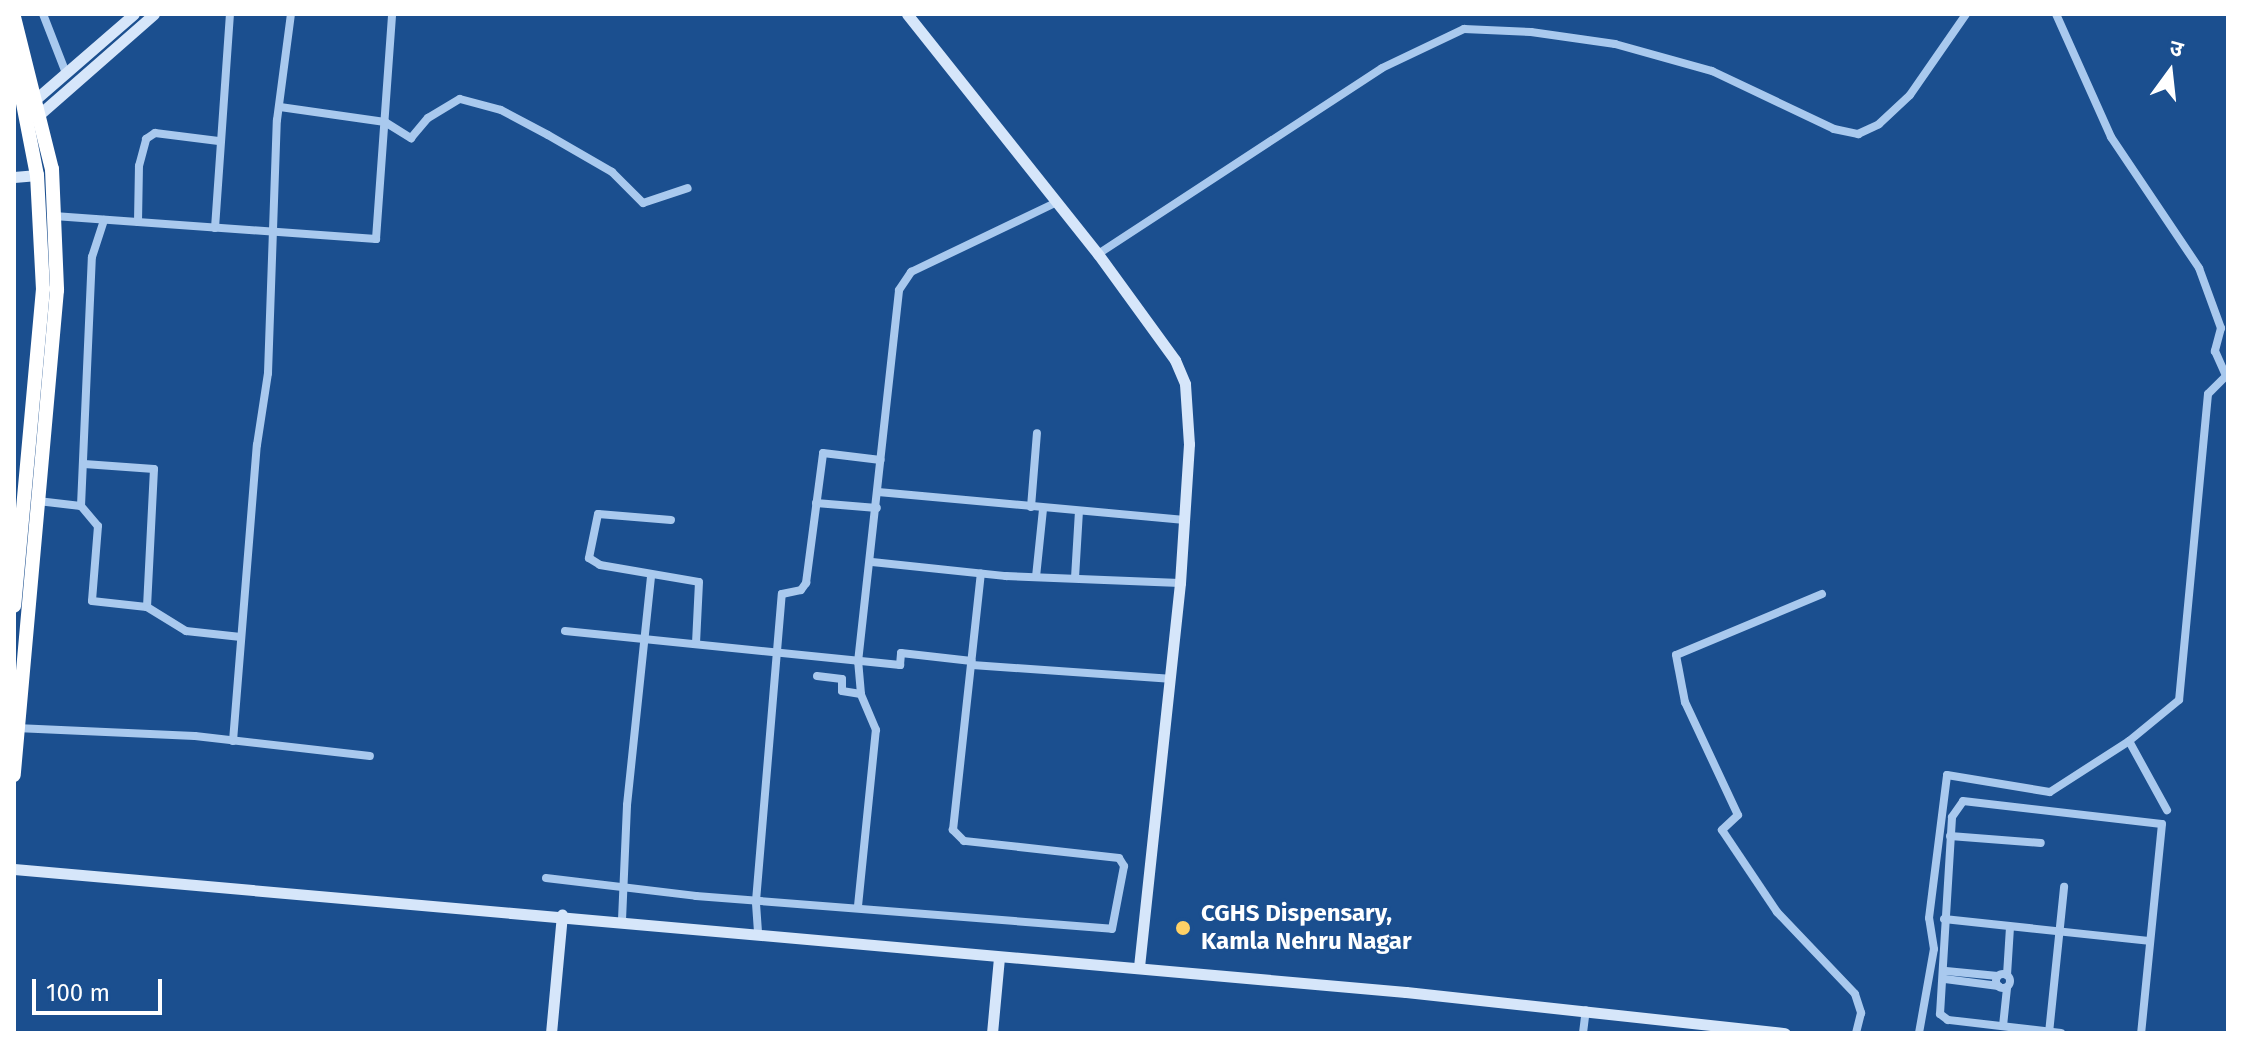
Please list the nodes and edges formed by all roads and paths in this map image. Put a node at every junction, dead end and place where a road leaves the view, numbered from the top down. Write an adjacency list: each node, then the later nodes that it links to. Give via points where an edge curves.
1 (43, 14): 12 (street)
2 (134, 14): 12 (street)
3 (154, 14): 13 (street)
4 (230, 14): 16 (street)
5 (291, 14): 14 (street)
6 (392, 14): 15 (street)
7 (907, 14): 20 (street)
8 (1966, 14): 26 (street, via 1910,95 1879,124 1858,134 1834,129 1723,75 1615,44 1531,32 1452,32 1382,68)
9 (2056, 14): 27 (street, via 2111,137 2199,268)
10 (14, 17): 13 (highway)
11 (14, 57): 17 (highway)
12 (66, 73): 13 (street)
13 (39, 105): 21 (highway, via 52,169)
14 (280, 107): 15 (street); 25 (street)
15 (385, 122): 19 (street, via 411,138 428,118 460,99 501,110 548,135 612,172 643,203); 25 (street, via 376,239)
16 (219, 141): 23 (street, via 155,133 146,139 139,166); 24 (street)
17 (37, 175): 18 (street); 32 (highway, via 43,289)
18 (14, 177)
19 (688, 188)
20 (1057, 202): 26 (street); 29 (street, via 911,272 902,282)
21 (54, 216): 22 (street); 33 (highway, via 57,290)
22 (104, 220): 23 (street); 30 (street, via 92,257)
23 (138, 222): 24 (street)
24 (215, 228): 25 (street)
25 (275, 232): 53 (street, via 268,373)
26 (1098, 254): 41 (street, via 1161,338 1185,384)
27 (2225, 330): 64 (street, via 2215,351 2226,376 2208,394 2179,700)
28 (1037, 433): 36 (street)
29 (881, 460): 31 (street); 34 (street, via 823,453)
30 (84, 464): 35 (street); 51 (street, via 154,469)
31 (878, 492): 36 (street); 37 (street)
32 (23, 501): 33 (highway); 43 (highway)
33 (38, 501): 35 (street); 43 (highway)
34 (816, 503): 37 (street); 56 (street, via 806,583 801,590 782,594)
35 (81, 506): 51 (street, via 98,526 92,601)
36 (1031, 507): 38 (street)
37 (877, 508): 42 (street)
38 (1043, 509): 39 (street); 46 (street)
39 (1079, 511): 41 (street); 47 (street)
40 (671, 520): 45 (street, via 606,512 596,517 591,562)
41 (1185, 520): 48 (street)
42 (872, 562): 44 (street); 57 (street)
43 (21, 568): 50 (highway); 62 (highway)
44 (981, 574): 46 (street); 58 (street)
45 (651, 575): 54 (street); 55 (street, via 699,582)
46 (1036, 577): 47 (street)
47 (1075, 578): 48 (street)
48 (1180, 583): 60 (street)
49 (1822, 594): 94 (street, via 1676,655 1685,702 1738,815 1722,830 1777,912 1855,994 1861,1013)
50 (14, 606)
51 (147, 607): 53 (street, via 186,631)
52 (565, 631): 54 (street)
53 (241, 637): 63 (street)
54 (646, 639): 55 (street); 73 (street)
55 (696, 644): 56 (street)
56 (777, 655): 57 (street); 74 (street)
57 (858, 662): 58 (street, via 900,665 901,653); 61 (street)
58 (972, 663): 60 (street); 75 (street, via 955,835 964,841 1119,858 1124,866 1115,926 1103,930)
59 (817, 676): 61 (street, via 842,679 842,691)
60 (1170, 679): 84 (street)
61 (861, 694): 75 (street, via 876,730)
62 (16, 728): 63 (street); 66 (highway)
63 (233, 741): 65 (street)
64 (2129, 741): 67 (street); 95 (street, via 2050,792 1947,775 1929,918 1934,949)
65 (370, 756)
66 (14, 775)
67 (2167, 810)
68 (1950, 836): 69 (street); 77 (street); 82 (street, via 1953,810 1963,801 2162,824)
69 (2041, 843)
70 (14, 869): 76 (street)
71 (546, 878): 73 (street)
72 (2064, 887): 80 (street)
73 (622, 888): 74 (street); 78 (street)
74 (756, 901): 75 (street); 81 (street)
75 (858, 906)
76 (562, 915): 78 (street); 90 (street)
77 (1944, 919): 79 (street); 85 (street)
78 (622, 920): 81 (street)
79 (2010, 927): 80 (street); 86 (street)
80 (2061, 931): 82 (street); 89 (street)
81 (758, 932): 83 (street)
82 (2149, 941): 97 (street)
83 (999, 957): 84 (street); 91 (street)
84 (1139, 967): 87 (street)
85 (1946, 975): 86 (street); 88 (street, via 1942,1017)
86 (2003, 981): 88 (street)
87 (1586, 1010): 92 (street); 93 (street)
88 (2003, 1026): 89 (street)
89 (2049, 1032): 96 (street)
90 (551, 1033)
91 (992, 1033)
92 (1583, 1033)
93 (1785, 1033)
94 (1856, 1033)
95 (1919, 1033)
96 (2061, 1033)
97 (2141, 1033)

